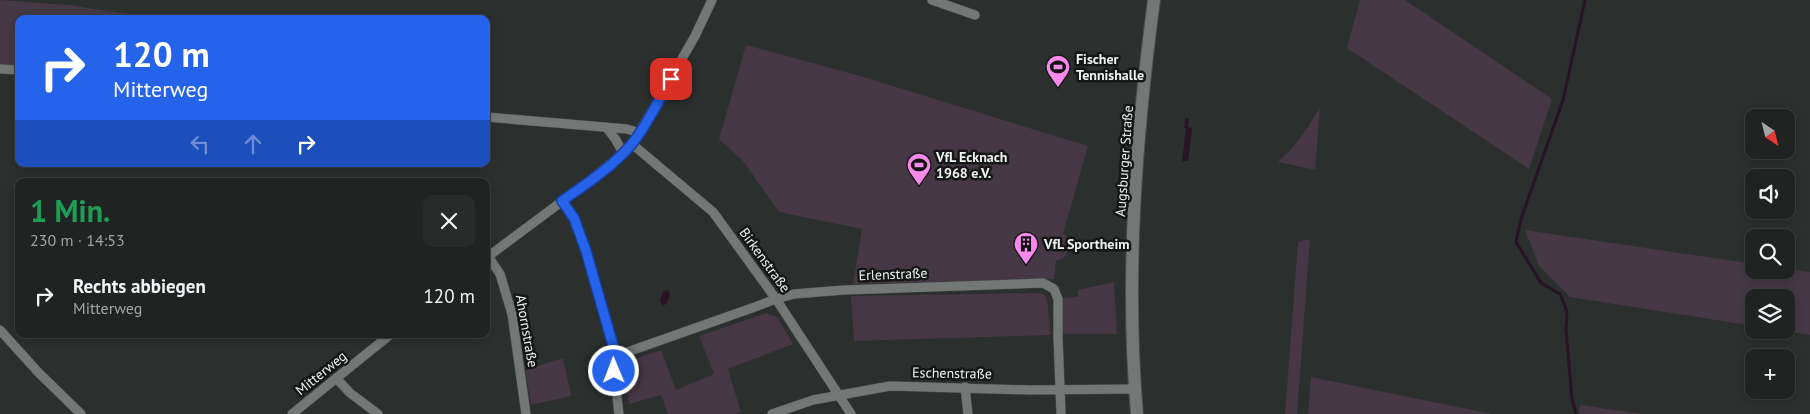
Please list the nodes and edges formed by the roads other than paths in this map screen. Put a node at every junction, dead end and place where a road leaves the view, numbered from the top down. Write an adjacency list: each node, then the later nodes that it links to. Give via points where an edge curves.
1 (712, 0): 9 (street)
2 (932, 0): 4 (street)
3 (1154, 0): 22 (main road, Augsburger Straße, via 1135,195 1132,293)
4 (975, 15)
5 (0, 69): 6 (street)
6 (15, 70)
7 (490, 117): 8 (street)
8 (607, 128): 9 (street); 11 (street)
9 (640, 133): 10 (street)
10 (632, 144): 11 (street); 15 (street, Birkenstraße, via 713,212)
11 (623, 153): 12 (street)
12 (562, 201): 13 (street); 18 (street, via 574,218 586,251)
13 (490, 255)
14 (490, 261): 27 (street, Ahornstraße, via 500,274 512,314)
15 (776, 299): 18 (street, Erlenstraße); 21 (street, Erlenstraße, via 794,294 844,290 1043,283 1054,289 1058,299); 23 (street, Birkenstraße)
16 (0, 330): 24 (street)
17 (385, 338): 19 (street, Mitterweg)
18 (616, 356): 28 (street, via 614,371)
19 (336, 378): 25 (street, Mitterweg); 26 (street)
20 (964, 387): 21 (street, Eschenstraße); 23 (street, Eschenstraße, via 890,386); 31 (street)
21 (1060, 389): 22 (street, Eschenstraße); 32 (street, Erlenstraße)
22 (1135, 389): 33 (main road, Augsburger Straße)
23 (838, 395): 29 (street, Eschenstraße); 30 (street, Birkenstraße)
24 (81, 414)
25 (292, 414)
26 (378, 414)
27 (526, 414)
28 (619, 414)
29 (772, 414)
30 (851, 414)
31 (968, 414)
32 (1061, 414)
33 (1138, 414)

